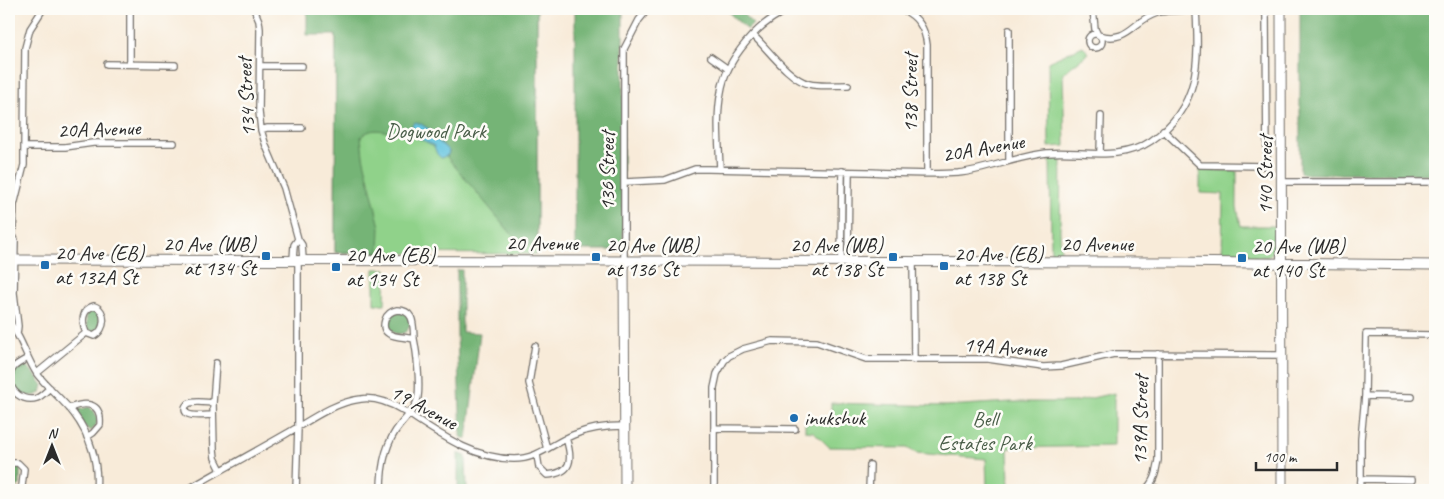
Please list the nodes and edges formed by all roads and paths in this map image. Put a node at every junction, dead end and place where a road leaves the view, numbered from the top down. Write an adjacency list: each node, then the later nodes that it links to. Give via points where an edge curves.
1 (43, 9): 26 (street, via 30,29 25,48)
2 (130, 9): 15 (street)
3 (254, 9): 17 (street, 134 Street, via 260,30)
4 (648, 9): 32 (street, 136 Street, via 624,49)
5 (790, 9): 12 (street, via 768,20)
6 (902, 9): 31 (street, 138 Street, via 923,27 927,45)
7 (1093, 9): 8 (street, via 1095,29 1098,35 1105,37 1119,36 1152,14)
8 (1194, 9): 24 (street, via 1195,75 1192,88 1180,113)
9 (1262, 9): 24 (street, via 1266,14 1267,166 1200,165)
10 (1281, 9): 33 (street, 140 Street)
11 (1009, 30): 28 (street)
12 (753, 35): 19 (street); 20 (street, via 804,82)
13 (711, 57): 19 (street)
14 (107, 64): 15 (street)
15 (130, 64): 16 (street)
16 (174, 65)
17 (260, 66): 18 (street); 23 (street, 134 Street)
18 (302, 66)
19 (728, 69): 29 (street, via 720,97)
20 (848, 85)
21 (1101, 116): 27 (street)
22 (302, 128): 23 (street)
23 (261, 130): 36 (street, 134 Street, via 284,188)
24 (1163, 130): 27 (street, 20A Avenue, via 1136,148)
25 (174, 143): 26 (street, 20A Avenue)
26 (24, 147): 35 (street)
27 (1100, 153): 28 (street, 20A Avenue, via 1044,154)
28 (1009, 161): 31 (street, 20A Avenue, via 963,172)
29 (720, 169): 30 (street, 20A Avenue); 32 (street, 20A Avenue, via 695,170 665,180)
30 (846, 172): 31 (street, 20A Avenue); 41 (street)
31 (926, 172)
32 (625, 182): 40 (street, 136 Street)
33 (1282, 182): 34 (street); 43 (street, 140 Street)
34 (1435, 182)
35 (12, 236): 37 (street); 38 (street, via 15,240)
36 (298, 239): 39 (street, 134 Street, via 294,245); 39 (street, 134 Street, via 302,245)
37 (9, 248)
38 (12, 260): 39 (street, 20 Avenue); 45 (street)
39 (298, 260): 40 (street, 20 Avenue); 65 (street, 134 Street)
40 (624, 261): 41 (street, 20 Avenue); 66 (street, 136 Street)
41 (845, 261): 42 (street, 20 Avenue)
42 (913, 261): 43 (street, 20 Avenue); 55 (street)
43 (1282, 263): 44 (street, 20 Avenue); 53 (street, 140 Street)
44 (1435, 265)
45 (12, 293): 48 (street)
46 (9, 316): 48 (street, via 12,329)
47 (86, 332): 47 (street, via 94,336 102,329 103,313 100,308 94,306 84,313); 57 (street)
48 (17, 334): 54 (street)
49 (1435, 336): 59 (street, via 1366,334)
50 (414, 339): 50 (street, via 411,315 402,310 388,315 384,323 390,334); 64 (street, via 418,397)
51 (535, 346): 71 (street, via 529,383)
52 (1158, 354): 53 (street, 19A Avenue); 55 (street, 19A Avenue, via 1114,354 1043,367 988,359); 78 (street, 139A Street, via 1158,460)
53 (1282, 355): 89 (street, 140 Street)
54 (28, 358): 57 (street); 58 (street, via 11,372 13,390 22,398 30,399)
55 (914, 360): 67 (street, 19A Avenue, via 866,359 808,341 765,342 738,351 720,367 715,380)
56 (216, 363): 61 (street)
57 (37, 373): 58 (street)
58 (50, 388): 62 (street)
59 (1365, 396): 60 (street); 76 (street)
60 (1412, 397)
61 (213, 403): 63 (street); 63 (street, via 189,403 185,410 190,415)
62 (69, 408): 69 (street); 69 (street, via 88,404 99,412 100,424)
63 (213, 415): 75 (street, via 215,458)
64 (409, 415): 65 (street, 19 Avenue, via 379,400 363,399 337,406); 72 (street, 19 Avenue, via 444,437 482,453 512,459); 83 (street, via 388,447 381,473)
65 (298, 426): 75 (street, 19 Avenue); 82 (street, 134 Street)
66 (625, 426): 70 (street, 19 Avenue, via 588,430); 84 (street, 136 Street)
67 (714, 428): 68 (street); 85 (street)
68 (795, 429)
69 (87, 437): 80 (street, via 94,456)
70 (566, 438): 71 (street, 19 Avenue); 72 (street, via 570,460 565,470 546,475 539,467)
71 (547, 449): 72 (street, 19 Avenue)
72 (537, 455)
73 (870, 465): 86 (street)
74 (9, 466): 79 (street, via 18,463 24,469 22,486)
75 (221, 470): 81 (street, 19 Avenue)
76 (1362, 479): 77 (street); 90 (street)
77 (1412, 480)
78 (1151, 485): 87 (street); 88 (street)
79 (16, 490)
80 (96, 490)
81 (186, 490)
82 (296, 490)
83 (381, 490)
84 (625, 490)
85 (714, 490)
86 (870, 490)
87 (1145, 490)
88 (1159, 490)
89 (1282, 490)
90 (1360, 490)

